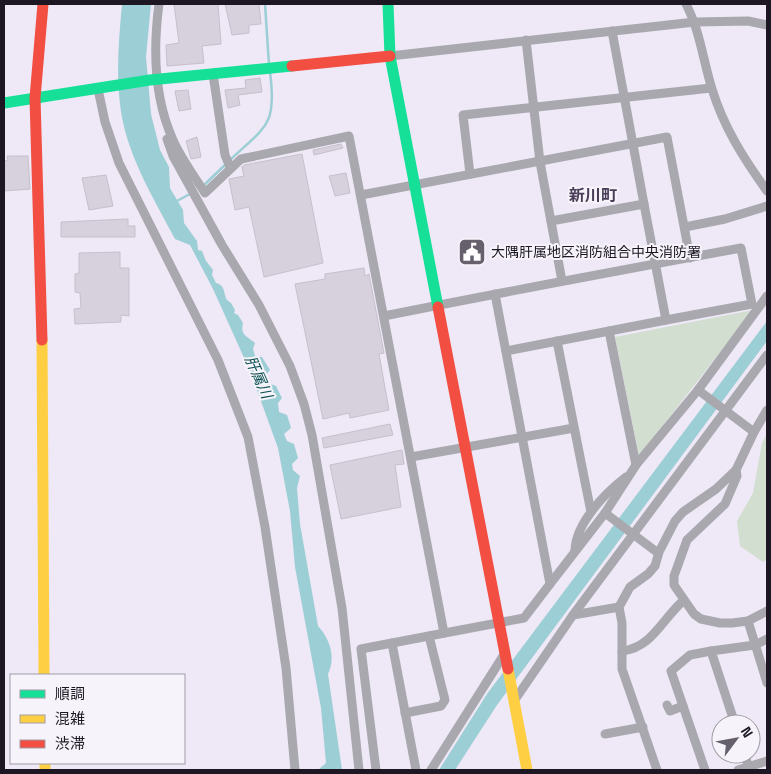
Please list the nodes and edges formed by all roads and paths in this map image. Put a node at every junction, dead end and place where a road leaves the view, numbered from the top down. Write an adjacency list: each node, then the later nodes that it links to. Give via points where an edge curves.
1 (43, 4): 14 (street)
2 (159, 4): 11 (street)
3 (388, 4): 9 (street)
4 (686, 4): 5 (street)
5 (695, 22): 6 (street, via 748,21); 7 (street); 12 (street)
6 (767, 25)
7 (612, 31): 8 (street); 15 (street)
8 (526, 40): 9 (street); 17 (street)
9 (390, 56): 10 (street); 23 (street)
10 (214, 74): 11 (street); 21 (street)
11 (154, 80): 13 (street); 18 (street)
12 (712, 88): 15 (street); 24 (street, via 726,128)
13 (100, 89): 14 (street); 85 (street, via 105,122 119,163 218,360 248,437 286,668)
14 (35, 98): 16 (street); 74 (street, via 42,333)
15 (624, 98): 17 (street); 19 (street)
16 (4, 103)
17 (534, 108): 20 (street); 22 (street, via 463,115)
18 (163, 114): 21 (street, via 173,141 204,193); 86 (street, via 173,156 263,314 290,366 304,404 342,608)
19 (633, 143): 20 (street); 26 (street); 29 (street, via 668,137)
20 (540, 162): 22 (street); 28 (street)
21 (228, 163): 25 (street, via 349,136)
22 (470, 174): 23 (street)
23 (416, 185): 25 (street); 35 (street)
24 (767, 191)
25 (361, 195): 37 (street)
26 (644, 204): 28 (street); 31 (street)
27 (767, 206): 29 (street)
28 (551, 221): 32 (street)
29 (684, 227): 30 (street)
30 (690, 258): 31 (street); 36 (street, via 741,248)
31 (655, 264): 32 (street); 38 (street)
32 (562, 281): 33 (street)
33 (495, 294): 35 (street); 41 (street)
34 (767, 296): 36 (street)
35 (439, 305): 37 (street); 49 (street)
36 (755, 305): 38 (street); 43 (street)
37 (384, 316): 50 (street)
38 (666, 320): 39 (street)
39 (609, 331): 40 (street); 51 (street)
40 (557, 341): 41 (street); 46 (street)
41 (506, 351): 48 (street)
42 (767, 355): 45 (street)
43 (702, 393): 45 (street); 51 (street)
44 (767, 410): 47 (street)
45 (725, 411): 47 (street); 56 (street)
46 (574, 428): 48 (street); 54 (street)
47 (754, 432): 52 (street)
48 (524, 438): 49 (street); 59 (street)
49 (466, 449): 50 (street); 65 (street)
50 (411, 457): 66 (street)
51 (636, 465): 53 (street)
52 (736, 470): 58 (street, via 675,521); 60 (street, via 737,476 725,504 687,540 674,576 674,585)
53 (630, 474): 54 (street, via 606,493); 55 (street)
54 (591, 512): 57 (street, via 576,538)
55 (609, 516): 56 (street); 57 (street)
56 (632, 534): 58 (street); 63 (street)
57 (575, 550): 59 (street)
58 (658, 553): 61 (street, via 655,566 630,587)
59 (550, 584): 65 (street, via 524,618)
60 (684, 600): 64 (street, via 701,619 720,624); 71 (street, via 670,612 647,642 633,650)
61 (619, 607): 63 (street); 71 (street)
62 (767, 611): 64 (street)
63 (573, 615): 76 (street)
64 (748, 621): 70 (street)
65 (499, 622): 66 (street); 73 (street)
66 (444, 633): 67 (street)
67 (429, 636): 69 (street); 79 (street, via 445,700 441,706)
68 (767, 640): 70 (street)
69 (392, 643): 79 (street); 87 (street, via 361,648)
70 (754, 645): 72 (street); 75 (street)
71 (622, 651): 81 (street, via 622,669)
72 (711, 651): 78 (street, via 690,655 671,671); 80 (street)
73 (506, 655): 76 (street); 89 (street)
74 (44, 674)
75 (767, 683)
76 (514, 701): 90 (street)
77 (667, 705): 78 (street, via 670,711)
78 (683, 706): 92 (street)
79 (405, 713): 88 (street)
80 (732, 714)
81 (643, 727): 82 (street); 91 (street)
82 (605, 734)
83 (767, 761): 84 (street)
84 (749, 768): 93 (street)
85 (295, 770)
86 (359, 770)
87 (376, 770)
88 (416, 770)
89 (431, 770)
90 (527, 770)
91 (658, 770)
92 (705, 770)
93 (738, 770)

